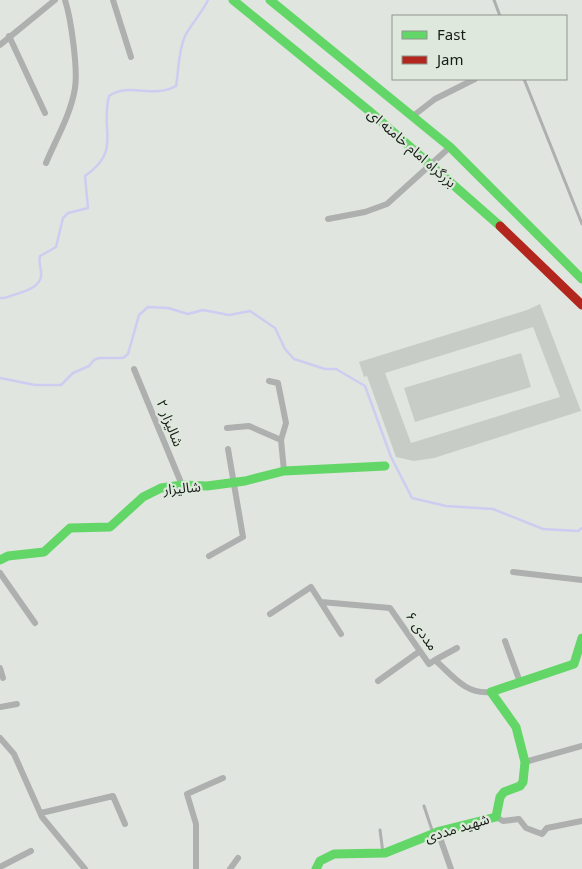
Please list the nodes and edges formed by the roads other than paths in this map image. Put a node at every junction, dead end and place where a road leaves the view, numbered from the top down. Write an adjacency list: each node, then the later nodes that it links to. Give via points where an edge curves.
1 (55, 0): 8 (street)
2 (65, 0): 16 (street, via 70,16 75,86)
3 (113, 0): 10 (street)
4 (233, 0): 17 (main road, بزرگراه امام خامنه ای)
5 (270, 0): 14 (main road, بزرگراه امام خامنه ای)
6 (494, 0): 7 (lane)
7 (500, 15)
8 (9, 36): 9 (street); 13 (street)
9 (0, 45)
10 (131, 57)
11 (473, 80): 14 (street, via 435,99)
12 (524, 80): 19 (lane)
13 (45, 113)
14 (413, 116): 15 (main road, بزرگراه امام خامنه ای)
15 (450, 147): 17 (street); 20 (main road, بزرگراه امام خامنه ای)
16 (46, 163)
17 (432, 163): 18 (street, via 387,204 366,212); 21 (main road, بزرگراه امام خامنه ای, via 535,257)
18 (328, 219)
19 (582, 224)
20 (582, 279)
21 (582, 305)
22 (134, 369): 30 (street, شالیزار ۲)
23 (269, 381): 25 (street, via 278,383 286,423)
24 (227, 428): 25 (street, via 249,426)
25 (282, 440): 28 (street)
26 (228, 449): 29 (street)
27 (384, 466): 28 (main road, شالیزار)
28 (284, 471): 29 (main road, شالیزار)
29 (233, 482): 30 (main road, شالیزار); 31 (street, via 243,537)
30 (182, 485): 32 (main road, شالیزار, via 161,488 143,497 110,527 70,528 44,552 8,556)
31 (209, 556)
32 (0, 560)
33 (513, 572): 35 (street)
34 (0, 573): 38 (street)
35 (582, 580)
36 (321, 602): 37 (street, via 311,587); 39 (street); 43 (street, مددی ۶, via 390,608)
37 (270, 614)
38 (34, 623)
39 (341, 634)
40 (582, 638): 48 (main road, via 574,664)
41 (505, 641): 48 (street)
42 (456, 648): 44 (street)
43 (420, 651): 44 (street, مددی ۶, via 429,664); 47 (street)
44 (435, 660): 49 (street, مددی ۶, via 468,689 477,694)
45 (0, 668): 46 (street)
46 (3, 678)
47 (378, 681)
48 (520, 682): 49 (main road)
49 (491, 692): 54 (main road, شهید مددی, via 516,727)
50 (17, 704): 51 (street)
51 (0, 707)
52 (0, 738): 57 (street, via 14,754)
53 (582, 746): 54 (street)
54 (525, 762): 58 (main road, شهید مددی, via 523,782 500,797)
55 (224, 778): 68 (street, via 187,794 196,824)
56 (424, 806): 62 (lane)
57 (41, 813): 60 (street, via 113,796); 67 (street)
58 (496, 817): 59 (street, via 503,821 519,819 526,828 542,834 547,828); 62 (main road, شهید مددی)
59 (582, 821)
60 (124, 824)
61 (380, 830): 64 (lane)
62 (435, 833): 64 (main road, شهید مددی); 71 (street)
63 (31, 851): 66 (street)
64 (383, 854): 70 (main road, شهید مددی, via 329,854 322,858)
65 (238, 858): 69 (street)
66 (3, 867)
67 (85, 869)
68 (196, 869)
69 (230, 869)
70 (316, 869)
71 (451, 869)

